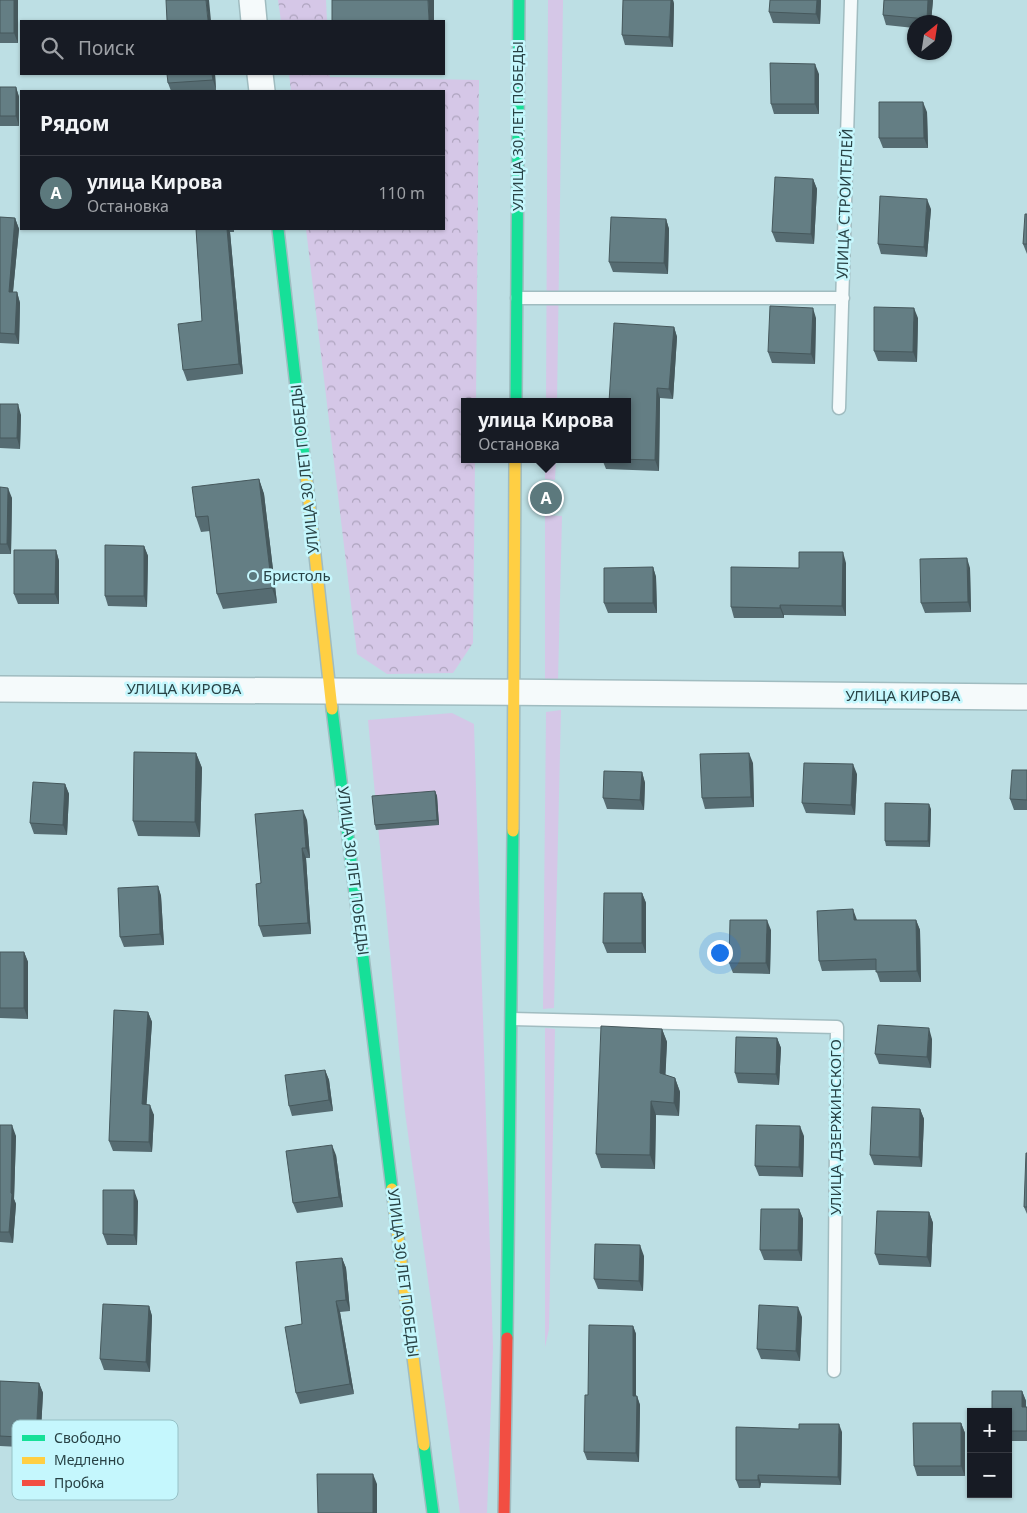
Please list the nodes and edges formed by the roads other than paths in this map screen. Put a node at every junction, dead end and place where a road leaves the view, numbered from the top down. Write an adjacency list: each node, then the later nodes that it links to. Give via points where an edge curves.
1 (252, 0): 4 (street)
2 (519, 0): 8 (street, УЛИЦА 30 ЛЕТ ПОБЕДЫ)
3 (851, 0): 9 (lane, УЛИЦА СТРОИТЕЛЕЙ)
4 (254, 20)
5 (260, 75): 6 (street)
6 (262, 90)
7 (278, 230): 14 (street, УЛИЦА 30 ЛЕТ ПОБЕДЫ)
8 (517, 298): 9 (lane); 10 (street, УЛИЦА 30 ЛЕТ ПОБЕДЫ)
9 (843, 298): 11 (lane, УЛИЦА СТРОИТЕЛЕЙ)
10 (516, 398)
11 (839, 408)
12 (515, 463): 15 (street)
13 (0, 689): 14 (street, УЛИЦА КИРОВА)
14 (330, 689): 15 (street, УЛИЦА КИРОВА); 19 (street, УЛИЦА 30 ЛЕТ ПОБЕДЫ)
15 (514, 693): 16 (street, УЛИЦА КИРОВА); 17 (street)
16 (1027, 697)
17 (512, 1019): 18 (lane, УЛИЦА ДЗЕРЖИНСКОГО, via 837,1027); 20 (street)
18 (834, 1371)
19 (433, 1513)
20 (504, 1513)

